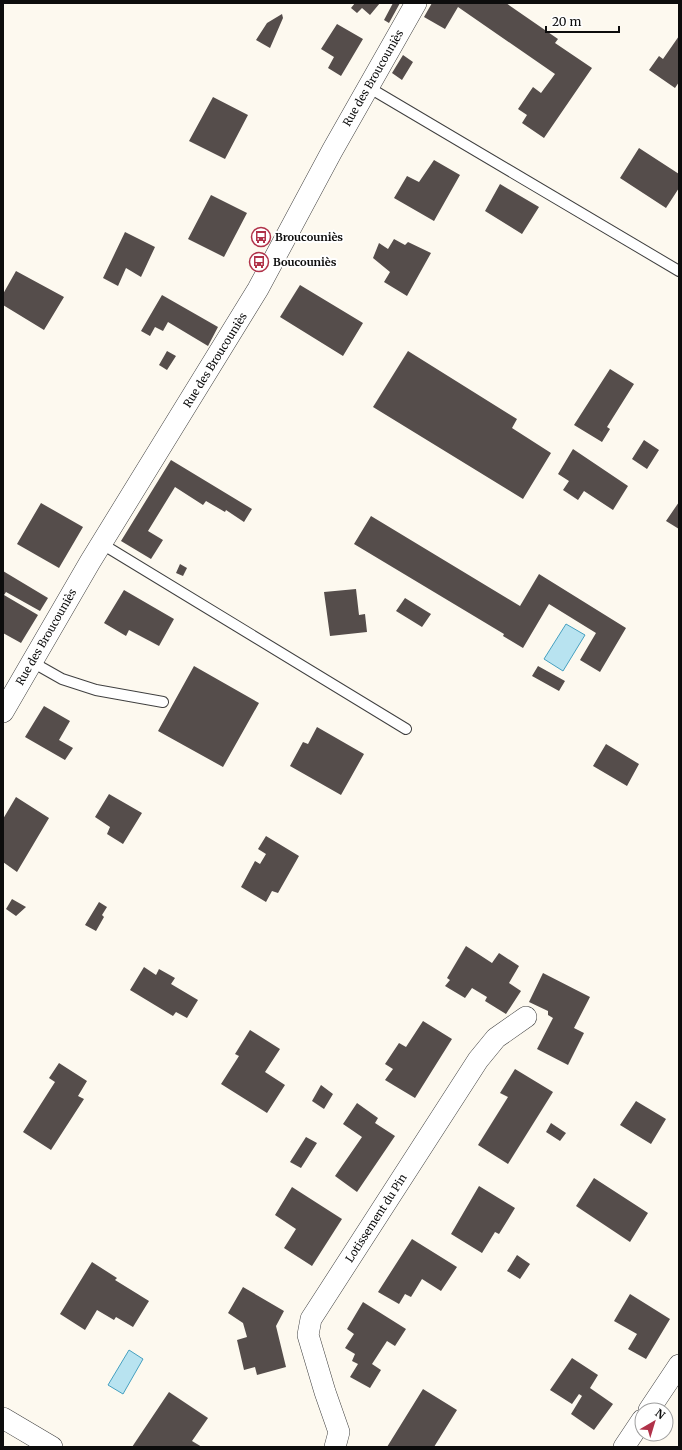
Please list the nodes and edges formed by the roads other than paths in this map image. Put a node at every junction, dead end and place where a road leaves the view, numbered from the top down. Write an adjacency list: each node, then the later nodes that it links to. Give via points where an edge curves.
1 (416, 3): 2 (street, Rue des Broucouniès)
2 (368, 87): 3 (lane); 4 (street, Rue des Broucouniès, via 258,289)
3 (679, 271)
4 (102, 544): 5 (street, Rue des Broucouniès); 8 (lane)
5 (32, 662): 6 (lane, via 62,679 96,690); 7 (street, Rue des Broucouniès)
6 (163, 702)
7 (3, 712)
8 (406, 729)
9 (526, 1017): 15 (street, Lotissement du Pin, via 496,1038 478,1060 311,1319 308,1335 338,1432)
10 (679, 1365): 11 (street)
11 (654, 1402)
12 (3, 1418): 14 (street)
13 (634, 1432): 16 (street)
14 (52, 1447)
15 (335, 1447)
16 (624, 1447)

